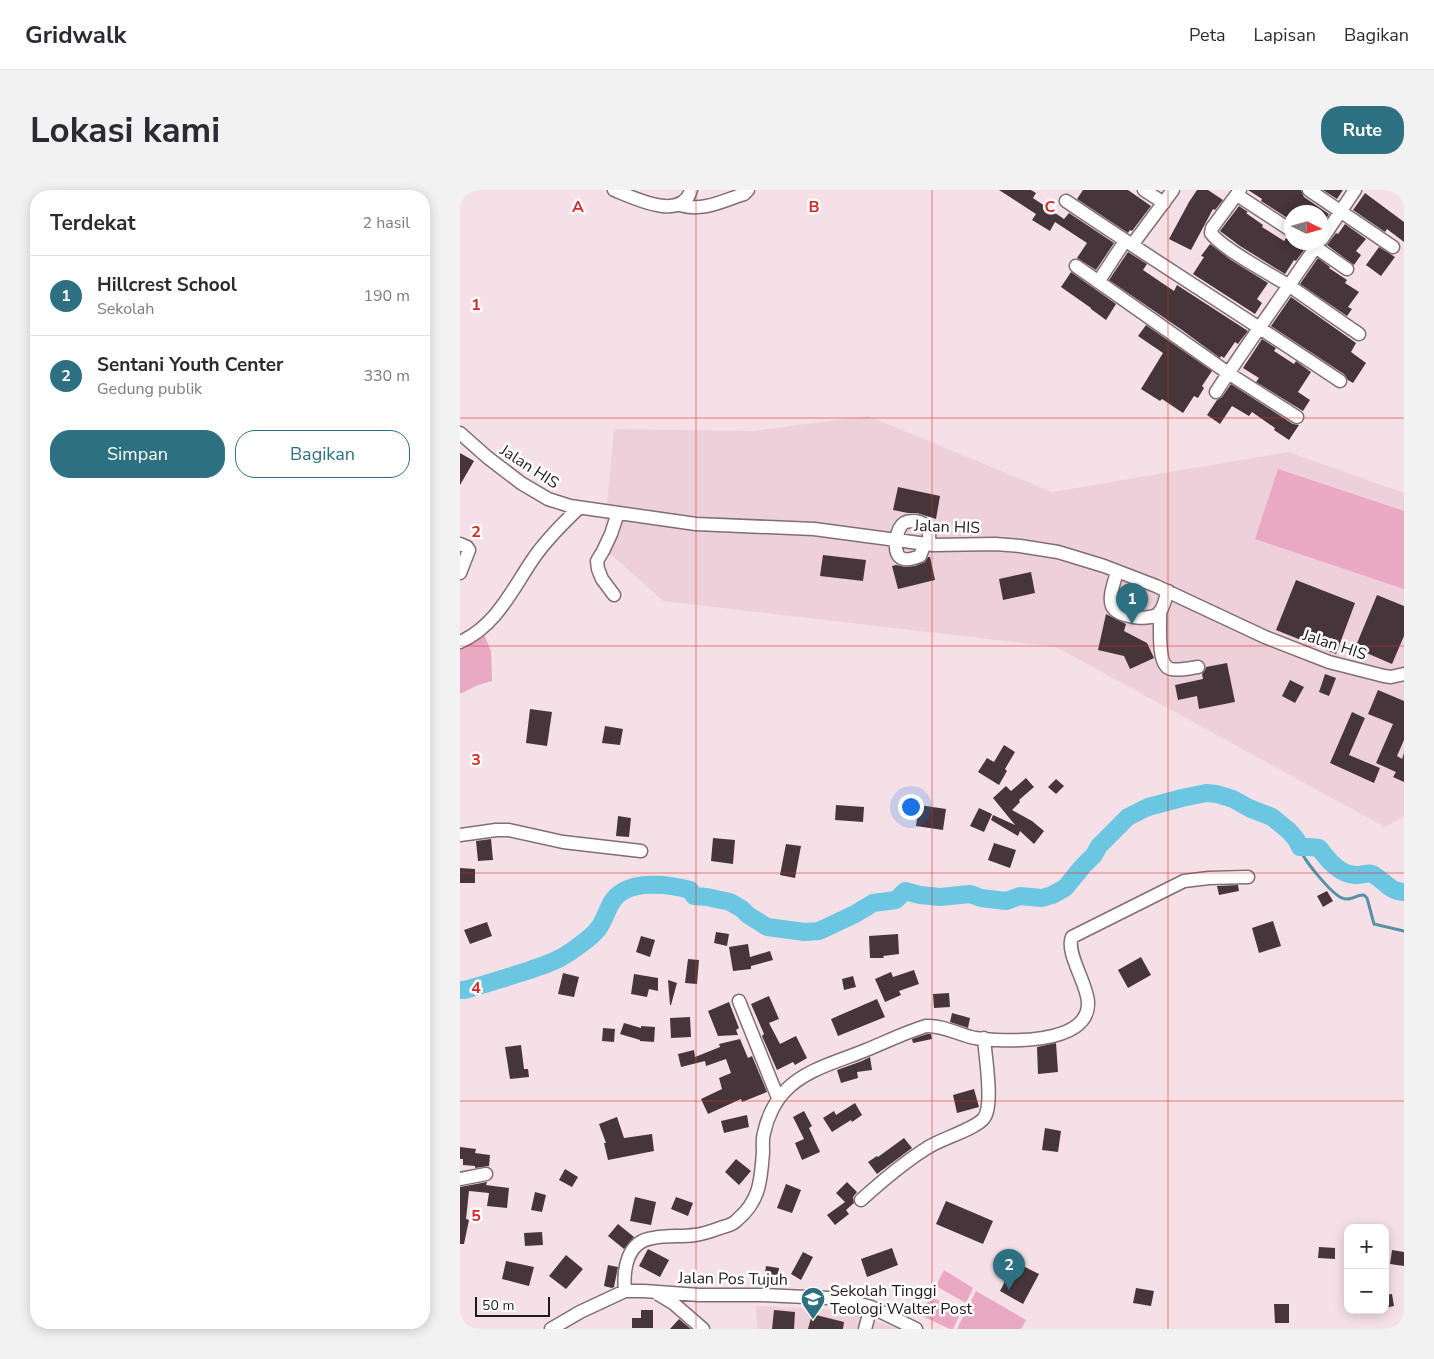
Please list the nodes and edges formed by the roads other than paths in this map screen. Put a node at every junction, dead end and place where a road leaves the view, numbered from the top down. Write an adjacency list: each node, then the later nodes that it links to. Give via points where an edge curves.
1 (614, 190): 11 (street, via 671,207)
2 (691, 190): 11 (street, via 690,196)
3 (1144, 190): 10 (street)
4 (1174, 190): 10 (street)
5 (1309, 190): 12 (street)
6 (1355, 190): 12 (street)
7 (745, 191): 11 (street, via 699,208)
8 (1238, 192): 13 (street); 22 (street, via 1211,233)
9 (1066, 201): 15 (street)
10 (1164, 203): 15 (street)
11 (680, 205)
12 (1341, 211): 14 (street); 16 (street)
13 (1284, 225)
14 (1329, 226)
15 (1129, 243): 21 (street); 23 (street)
16 (1393, 247)
17 (1312, 250): 22 (street)
18 (1324, 250): 20 (street)
19 (1076, 266): 21 (street)
20 (1347, 269)
21 (1098, 282): 25 (street)
22 (1290, 286): 23 (street); 24 (street)
23 (1260, 327): 25 (street); 26 (street)
24 (1359, 334)
25 (1228, 373): 27 (street); 28 (street)
26 (1340, 381)
27 (1216, 392)
28 (1297, 417)
29 (460, 433): 30 (street, Jalan HIS, via 487,457 537,492 558,503)
30 (579, 508): 31 (street, Jalan HIS); 40 (street, via 533,559 497,613 476,633)
31 (618, 513): 32 (street, Jalan HIS, via 696,524 814,529); 38 (street, via 597,561 602,579)
32 (896, 539): 34 (street, Jalan HIS); 34 (street, via 898,555 905,559 920,556); 34 (street, via 904,522 915,521 926,524 929,530)
33 (460, 544): 36 (street, via 469,550)
34 (927, 544): 35 (street, Jalan HIS, via 1020,546 1058,552)
35 (1117, 571): 37 (street, Jalan HIS); 39 (street, via 1111,599 1114,608 1138,618 1153,617)
36 (460, 574)
37 (1168, 591): 39 (street); 42 (street, Jalan HIS, via 1265,637 1330,662 1384,676)
38 (614, 595)
39 (1160, 611): 41 (street, via 1164,665 1177,670)
40 (460, 642)
41 (1198, 667)
42 (1404, 674)
43 (460, 836): 44 (street, via 509,830 545,839)
44 (641, 851)
45 (1248, 877): 47 (street, via 1184,881 1078,933 1070,940 1088,1005 1079,1023 1058,1036)
46 (739, 1001): 48 (street)
47 (984, 1038): 48 (street, via 926,1026 813,1071); 51 (street, via 988,1080 985,1117 978,1124 929,1146 884,1178)
48 (778, 1098): 52 (street, via 763,1134 758,1192 746,1212 734,1223 710,1232 644,1240 630,1252 624,1277)
49 (486, 1174): 50 (street)
50 (460, 1179)
51 (861, 1200)
52 (625, 1291): 53 (street, Jalan Pos Tujuh); 55 (street, Jalan Pos Tujuh)
53 (656, 1292): 54 (street, Jalan Pos Tujuh, via 806,1296 846,1300); 56 (street)
54 (871, 1307): 57 (street); 58 (street, Jalan Pos Tujuh)
55 (552, 1329)
56 (704, 1329)
57 (865, 1329)
58 (916, 1329)

